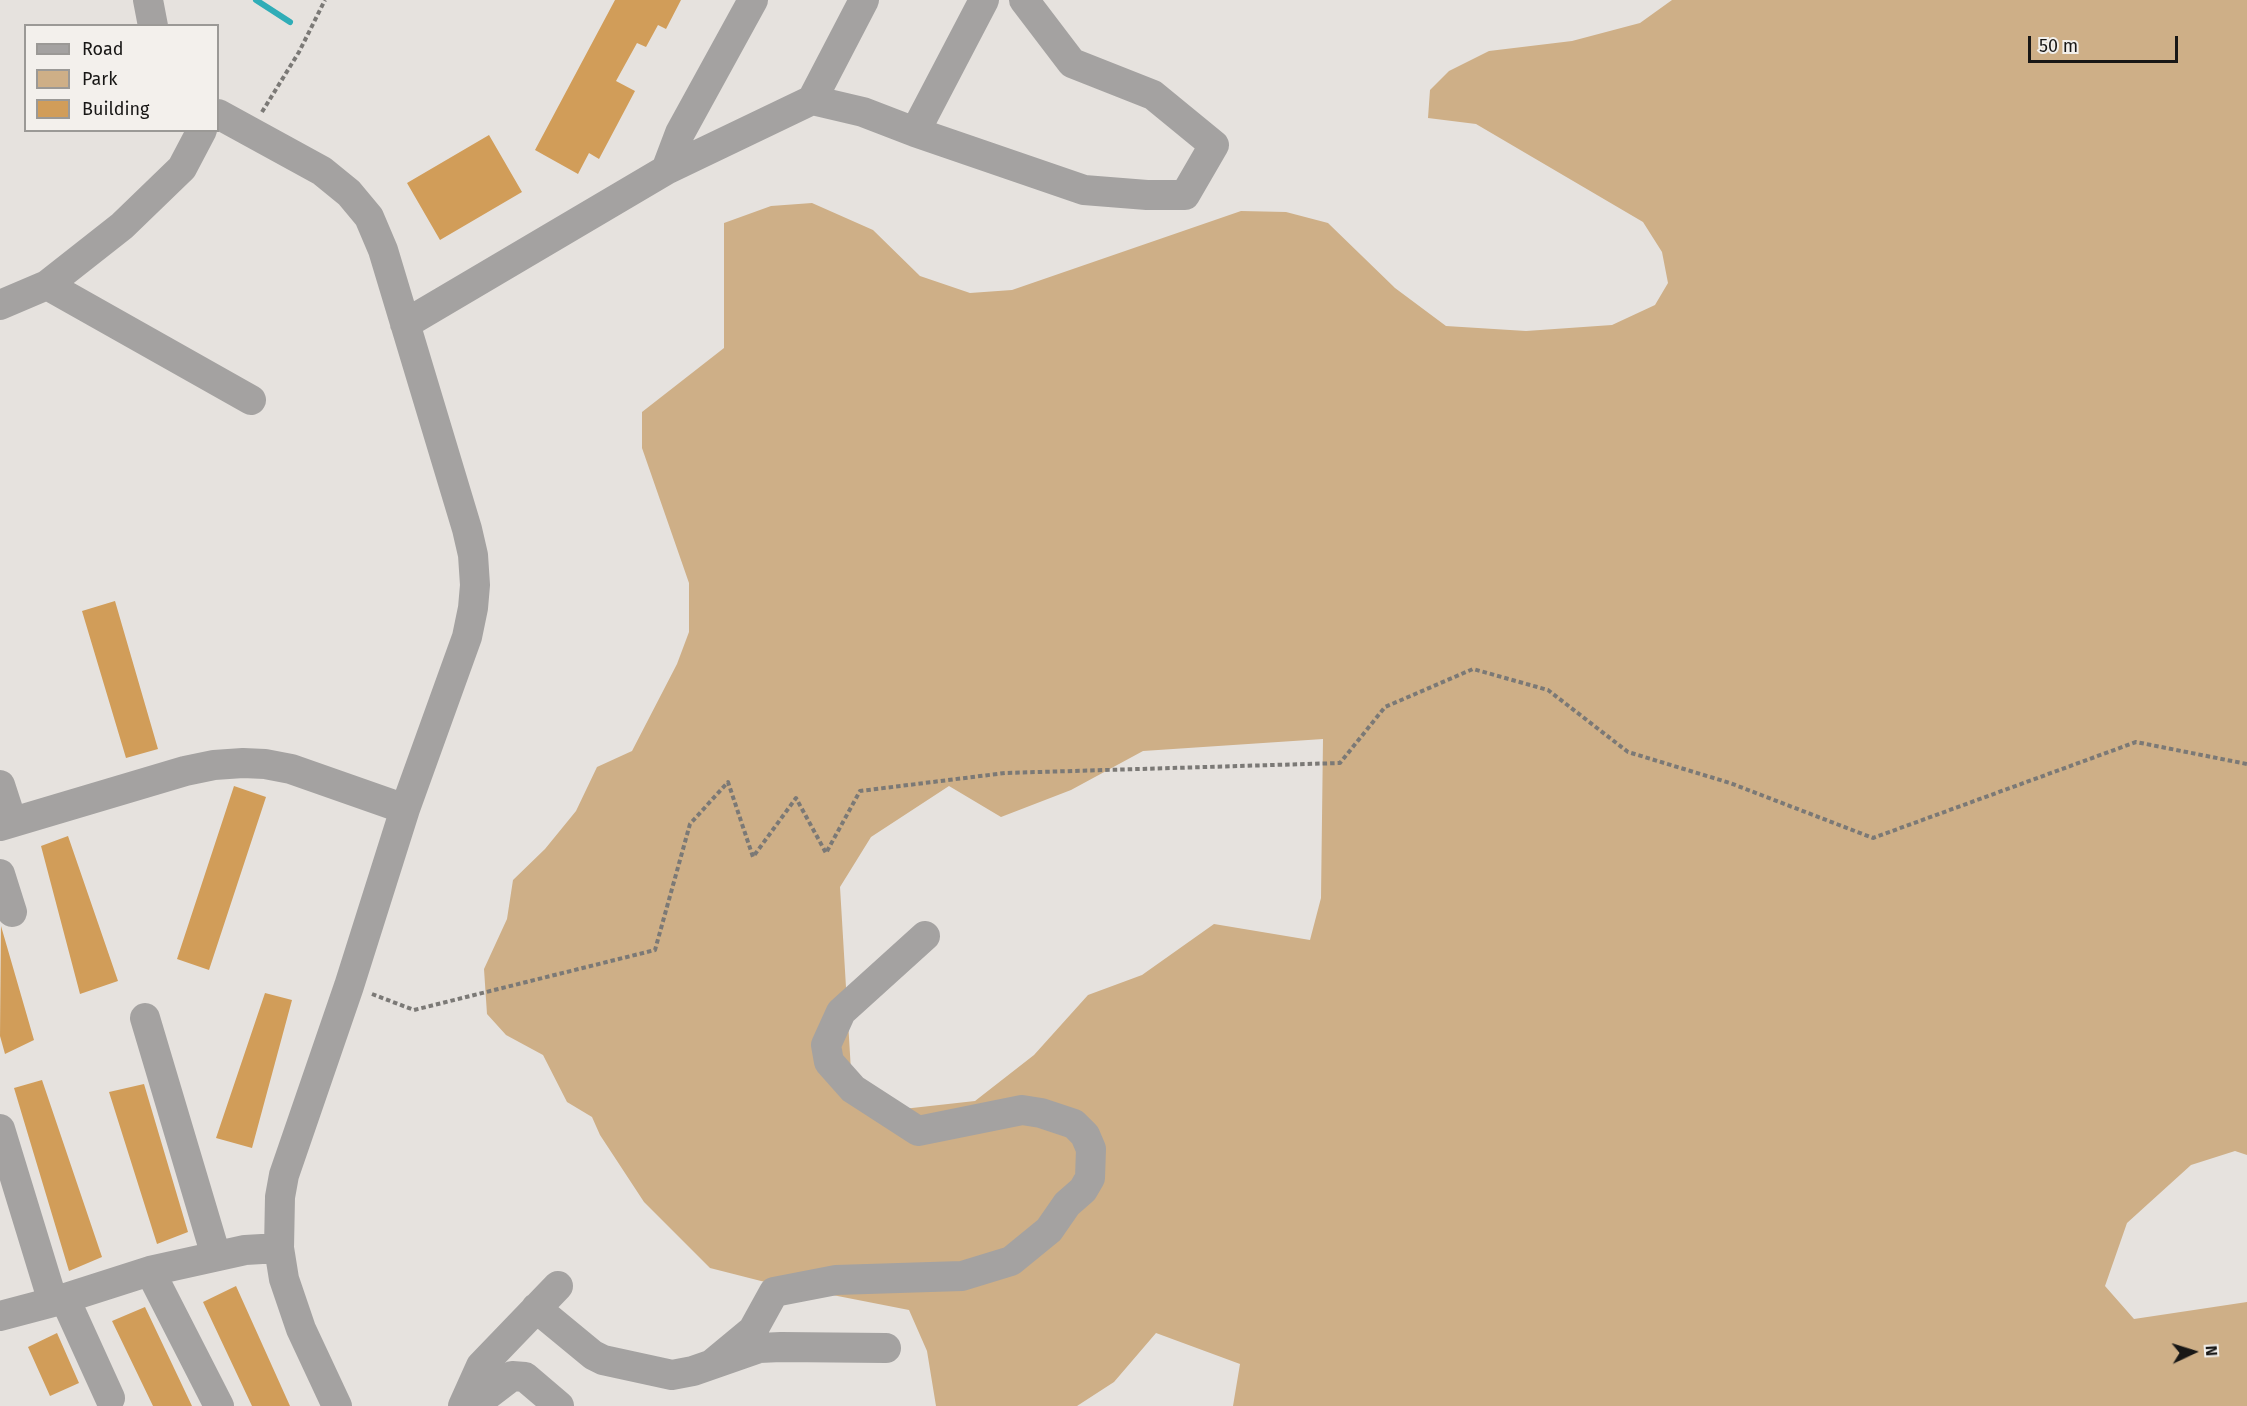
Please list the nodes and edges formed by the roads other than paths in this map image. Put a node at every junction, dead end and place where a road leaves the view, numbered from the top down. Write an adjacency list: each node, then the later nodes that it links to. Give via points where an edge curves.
1 (148, 0): 6 (street)
2 (753, 0): 11 (street, via 680,133)
3 (864, 0): 7 (street)
4 (984, 0): 10 (street)
5 (1024, 0): 10 (street, via 1072,63 1153,95 1214,145 1185,195 1084,190)
6 (153, 24)
7 (812, 100): 10 (street, via 863,112); 11 (street)
8 (219, 115): 14 (street, via 322,171 349,193 369,217)
9 (201, 132): 12 (street, via 182,168 122,226)
10 (915, 132)
11 (666, 170): 14 (street)
12 (47, 285): 13 (street); 15 (street)
13 (0, 305)
14 (405, 324): 17 (street, via 467,529 475,585 466,637)
15 (251, 400)
16 (0, 785): 18 (street)
17 (405, 809): 18 (street, via 291,769 243,763 185,771); 24 (street, via 284,1175 278,1218)
18 (6, 824)
19 (0, 874): 20 (street)
20 (12, 912)
21 (925, 936): 32 (street, via 841,1012 826,1044 830,1062 853,1089 918,1131 1022,1110 1074,1124 1091,1149 1090,1178 1050,1230 1011,1261 962,1276 836,1280 774,1292 753,1330)
22 (145, 1018): 25 (street)
23 (0, 1129): 28 (street)
24 (279, 1248): 25 (street); 35 (street, via 284,1279 301,1329)
25 (216, 1256): 26 (street)
26 (150, 1271): 28 (street); 34 (street)
27 (558, 1286): 29 (street)
28 (59, 1300): 30 (street); 33 (street)
29 (536, 1308): 32 (street, via 603,1360 672,1375); 36 (street, via 481,1366)
30 (0, 1316)
31 (886, 1348): 32 (street, via 759,1348)
32 (712, 1364)
33 (110, 1398)
34 (219, 1406)
35 (337, 1406)
36 (463, 1406)
37 (474, 1406): 38 (street, via 512,1376 525,1377)
38 (559, 1406)

